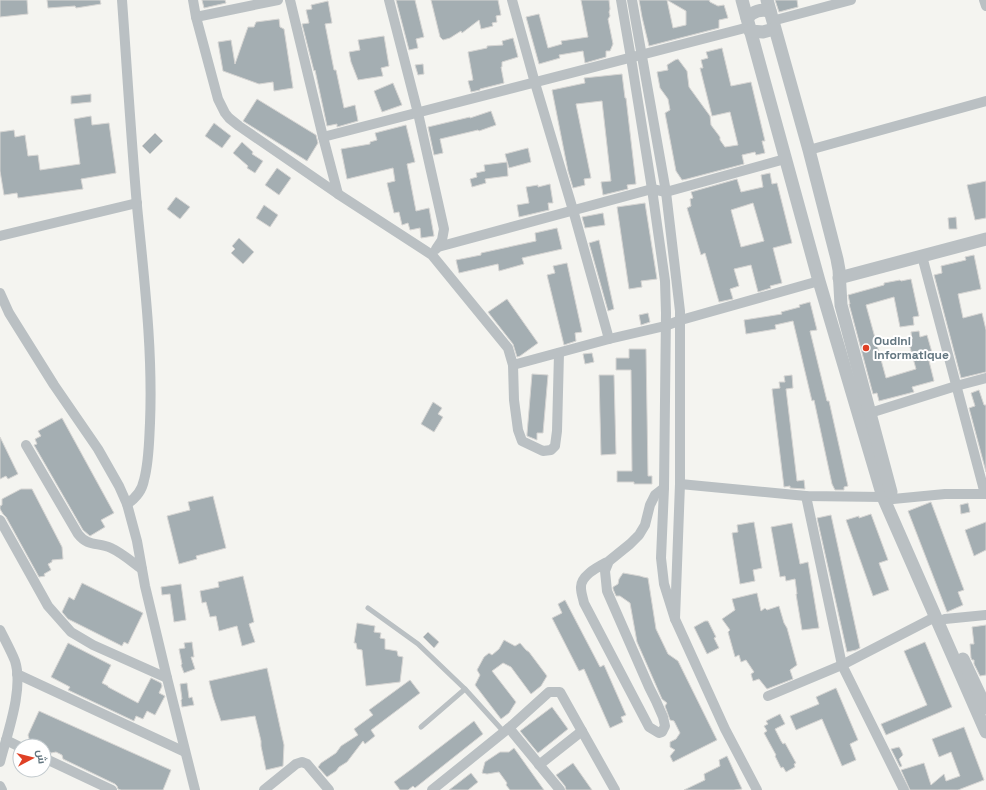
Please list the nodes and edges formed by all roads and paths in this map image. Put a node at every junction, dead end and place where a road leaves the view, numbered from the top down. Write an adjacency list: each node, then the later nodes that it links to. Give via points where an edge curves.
1 (122, 0): 27 (street)
2 (193, 0): 14 (street)
3 (278, 0): 14 (street)
4 (290, 0): 21 (street)
5 (389, 0): 20 (street)
6 (512, 0): 18 (street)
7 (621, 0): 17 (street)
8 (632, 0): 16 (street)
9 (742, 0): 15 (street)
10 (984, 0): 12 (street)
11 (847, 1): 13 (street)
12 (986, 6)
13 (771, 15): 15 (street, via 763,32); 15 (street, via 764,10 757,10 751,13); 22 (street)
14 (196, 17): 26 (street, via 218,99 229,118)
15 (749, 25): 16 (street); 23 (street)
16 (642, 55): 17 (street); 25 (street)
17 (631, 58): 18 (street); 24 (street)
18 (535, 83): 20 (street); 28 (street)
19 (986, 101): 22 (street)
20 (418, 113): 21 (street); 31 (street, via 444,229 442,240)
21 (323, 137): 26 (street)
22 (809, 150): 33 (street, via 835,252)
23 (785, 159): 25 (street); 34 (street)
24 (652, 189): 25 (street); 28 (street); 37 (street, via 665,281)
25 (666, 192): 36 (street)
26 (338, 194): 31 (street)
27 (137, 203): 29 (street); 50 (street, via 149,331 151,394 144,482 138,494)
28 (573, 210): 31 (street); 38 (street)
29 (0, 236)
30 (986, 239): 32 (street)
31 (435, 251): 40 (street, via 508,348)
32 (922, 256): 33 (street); 42 (street)
33 (839, 278): 34 (street, via 830,288); 34 (street, via 834,267 828,266 822,267); 43 (street, via 840,305)
34 (819, 279): 36 (street); 49 (street)
35 (0, 293): 50 (street, via 9,313 54,386 98,449)
36 (680, 320): 37 (street); 45 (street)
37 (665, 326): 38 (street); 46 (street)
38 (609, 339): 39 (street)
39 (558, 353): 40 (street); 40 (street, via 557,431 554,446 550,450 543,451 522,441 514,400)
40 (513, 365)
41 (986, 378): 42 (street)
42 (956, 386): 43 (street); 47 (street)
43 (870, 413): 49 (street, via 888,485)
44 (26, 445): 53 (street, via 82,539 111,548)
45 (680, 484): 48 (street); 57 (street)
46 (664, 488): 52 (street, via 655,495 639,535); 57 (street, via 661,558 664,584)
47 (985, 494): 49 (street)
48 (806, 496): 49 (street); 59 (street)
49 (888, 498): 56 (street)
50 (127, 504): 53 (street)
51 (0, 520): 61 (street, via 48,606 71,632)
52 (609, 561): 52 (street, via 605,571 607,591 663,717 665,726 659,733 649,727 584,603 580,586 583,579)
53 (142, 569): 61 (street)
54 (368, 608): 62 (lane, via 418,644)
55 (986, 614): 56 (street)
56 (940, 618): 59 (street); 64 (street); 68 (street)
57 (675, 619): 84 (street, via 725,729)
58 (0, 630): 60 (street, via 11,651)
59 (842, 665): 63 (street); 85 (street)
60 (17, 674): 69 (street, via 15,699); 71 (street)
61 (167, 678): 71 (street)
62 (465, 689): 65 (lane); 66 (lane)
63 (768, 696)
64 (986, 708)
65 (421, 727)
66 (507, 730): 67 (street, via 549,692 560,692); 74 (street); 81 (street)
67 (582, 731): 74 (street); 83 (street)
68 (986, 732)
69 (6, 740): 70 (street); 72 (street)
70 (12, 743)
71 (185, 752): 78 (street)
72 (0, 762)
73 (52, 762): 77 (street)
74 (539, 765): 82 (street)
75 (0, 786): 76 (street)
76 (2, 790)
77 (112, 790)
78 (195, 790)
79 (264, 790): 80 (street, via 302,762 307,764)
80 (329, 790)
81 (432, 790)
82 (560, 790)
83 (615, 790)
84 (757, 790)
85 (904, 790)

